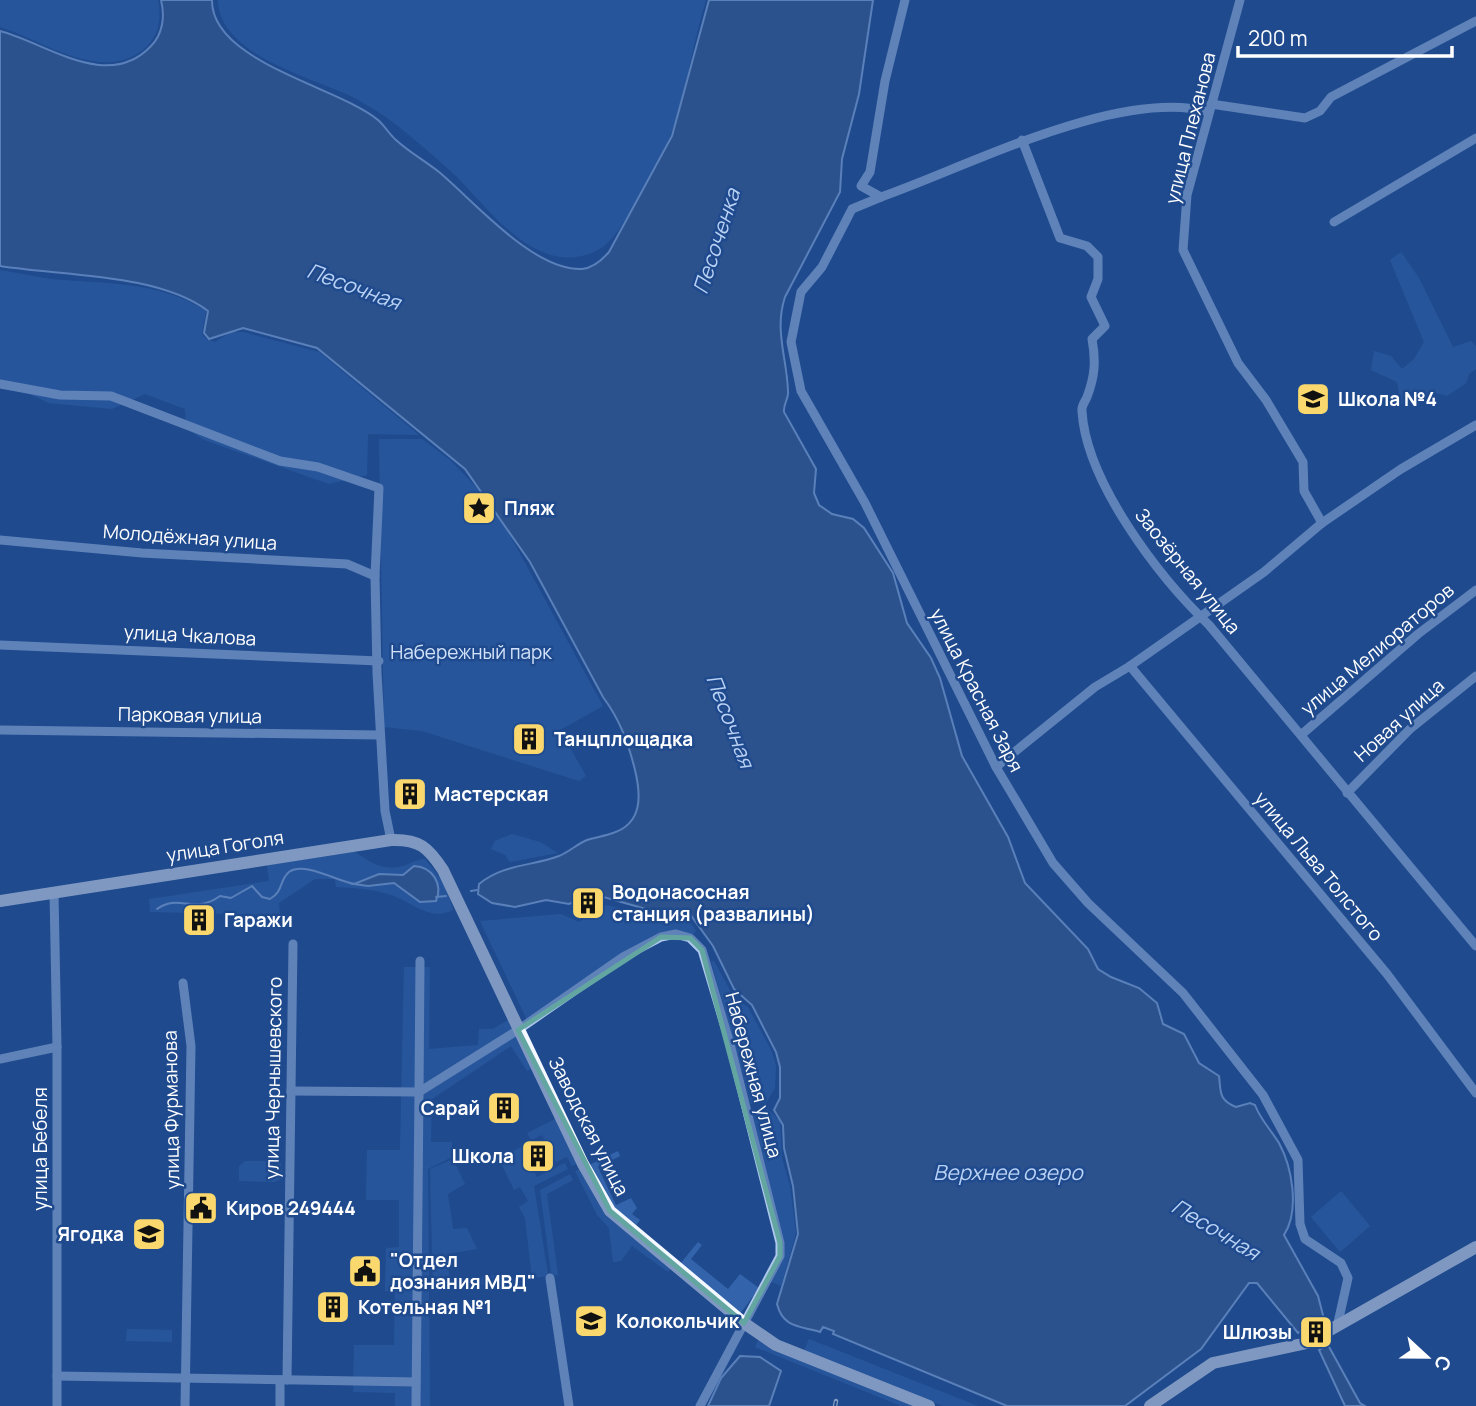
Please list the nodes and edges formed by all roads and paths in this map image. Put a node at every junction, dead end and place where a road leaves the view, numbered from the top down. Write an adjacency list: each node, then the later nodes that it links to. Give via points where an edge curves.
1 (905, 0): 7 (street, via 870,172 860,186)
2 (1240, 0): 4 (street, улица Плеханова)
3 (1476, 21): 4 (street, улица Красная Заря, via 1331,97 1320,111 1305,118)
4 (1210, 108): 6 (street, улица Красная Заря, via 1142,110); 11 (street, улица Плеханова, via 1188,195 1183,250 1238,363 1303,462 1304,491)
5 (1476, 138): 8 (street)
6 (1022, 140): 7 (street, улица Красная Заря, via 940,177); 15 (street, Заозёрная улица, via 1060,238 1087,246 1098,257 1098,279 1091,297 1105,326 1091,340 1096,364 1081,408 1092,463 1119,513)
7 (881, 197): 23 (street, улица Красная Заря, via 852,209 822,267 801,292 791,342 795,371 801,391 865,503)
8 (1334, 222)
9 (0, 384): 13 (street, via 60,395 111,396 280,461 318,467 379,488)
10 (1476, 425): 11 (street)
11 (1322, 523): 15 (street)
12 (0, 540): 13 (street, Молодёжная улица, via 347,564)
13 (375, 576): 17 (street)
14 (1476, 590): 22 (street, улица Мелиораторов)
15 (1200, 617): 18 (street); 22 (street, Заозёрная улица)
16 (0, 645): 17 (street, улица Чкалова)
17 (379, 661): 21 (street)
18 (1130, 666): 23 (street, via 1095,687); 38 (street, улица Льва Толстого, via 1387,974)
19 (1476, 676): 24 (street, Новая улица, via 1410,729)
20 (0, 730): 21 (street, Парковая улица)
21 (379, 735): 25 (street)
22 (1301, 736): 24 (street, Заозёрная улица)
23 (996, 767): 42 (street, улица Красная Заря, via 1053,863 1088,903 1183,993 1264,1095 1298,1160 1302,1232 1309,1244 1341,1263 1348,1278)
24 (1347, 793): 30 (street, Заозёрная улица)
25 (391, 840): 26 (main road, улица Гоголя, via 412,839 424,845); 27 (main road, улица Гоголя)
26 (443, 870): 33 (main road, Заводская улица)
27 (54, 893): 28 (main road, улица Гоголя); 34 (street, улица Бебеля)
28 (0, 901)
29 (293, 944): 36 (street, улица Чернышевского)
30 (1476, 946)
31 (420, 961): 37 (street)
32 (183, 982): 44 (street, улица Фурманова, via 191,1046)
33 (518, 1030): 37 (street, Набережная улица); 41 (main road, Заводская улица, via 592,1183 610,1210); 41 (street, Набережная улица, via 623,957 661,937 676,934 690,938 702,950 780,1243 780,1256)
34 (57, 1047): 35 (street); 43 (street, улица Бебеля)
35 (0, 1059)
36 (290, 1091): 37 (street); 45 (street, улица Чернышевского)
37 (419, 1093): 46 (street)
38 (1476, 1093)
39 (1476, 1247): 42 (main road)
40 (550, 1278): 51 (street)
41 (744, 1323): 52 (street, Набережная улица); 53 (main road, Заводская улица, via 776,1345)
42 (1333, 1329): 54 (main road, via 1307,1342 1213,1363)
43 (57, 1376): 44 (street); 47 (street, улица Бебеля)
44 (186, 1378): 45 (street); 48 (street, улица Фурманова)
45 (283, 1380): 46 (street); 49 (street, улица Чернышевского)
46 (416, 1382): 50 (street)
47 (57, 1406)
48 (185, 1406)
49 (280, 1406)
50 (416, 1406)
51 (569, 1406)
52 (700, 1406)
53 (929, 1406)
54 (1150, 1406)

